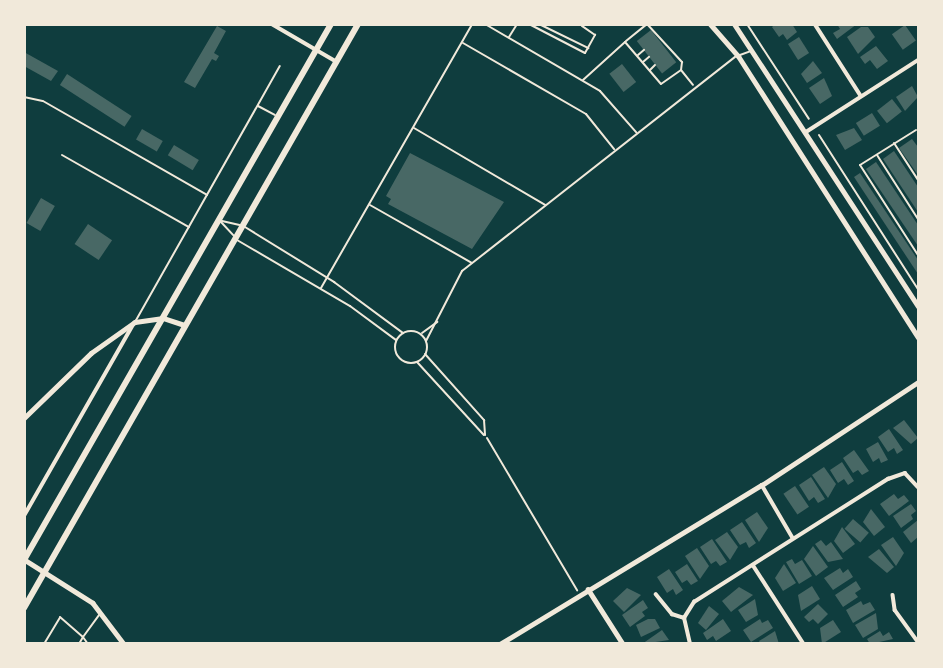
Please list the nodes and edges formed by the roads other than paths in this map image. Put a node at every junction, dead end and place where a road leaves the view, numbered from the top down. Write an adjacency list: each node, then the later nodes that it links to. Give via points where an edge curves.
1 (272, 24): 22 (street)
2 (331, 24): 22 (main road)
3 (358, 24): 29 (main road)
4 (472, 24): 18 (lane)
5 (485, 24): 15 (lane)
6 (517, 24): 15 (lane)
7 (528, 24): 21 (lane, via 577,52)
8 (540, 24): 21 (lane)
9 (710, 24): 26 (main road)
10 (734, 24): 24 (main road)
11 (815, 24): 38 (street)
12 (647, 25): 14 (lane); 17 (lane)
13 (582, 26): 21 (lane, via 595,35)
14 (661, 36): 16 (lane); 19 (lane)
15 (509, 38): 35 (lane)
16 (657, 38)
17 (625, 42): 25 (lane); 35 (lane)
18 (462, 43): 41 (lane); 47 (lane, via 586,114)
19 (667, 43): 20 (lane); 34 (lane, via 682,62)
20 (663, 46)
21 (589, 48)
22 (317, 49): 29 (street); 40 (main road)
23 (643, 50): 25 (lane)
24 (753, 51): 26 (lane); 43 (main road)
25 (637, 56): 30 (lane)
26 (738, 56): 36 (lane); 70 (main road)
27 (649, 57): 30 (lane)
28 (919, 60): 38 (street)
29 (337, 62): 56 (main road)
30 (642, 63): 33 (lane)
31 (655, 65): 33 (lane)
32 (280, 66): 39 (lane)
33 (649, 70): 34 (lane, via 661,84)
34 (681, 70): 36 (lane)
35 (582, 81): 44 (lane, via 600,91)
36 (694, 86): 44 (lane)
37 (24, 95): 51 (lane)
38 (860, 96): 43 (street)
39 (258, 106): 40 (lane); 51 (lane)
40 (279, 117): 55 (main road)
41 (413, 128): 52 (lane); 53 (lane)
42 (917, 129): 45 (lane); 46 (lane)
43 (806, 132): 63 (main road)
44 (636, 133): 47 (lane)
45 (919, 134)
46 (894, 143): 48 (lane); 50 (lane)
47 (615, 150): 53 (lane)
48 (876, 154): 54 (lane); 59 (lane, via 860,164)
49 (62, 155): 57 (lane)
50 (919, 180)
51 (208, 196): 57 (lane)
52 (369, 204): 60 (lane); 61 (lane)
53 (546, 205): 60 (lane)
54 (919, 219)
55 (220, 221): 56 (lane); 58 (lane); 64 (main road)
56 (244, 226): 58 (main road); 61 (lane)
57 (190, 228): 66 (lane)
58 (237, 239): 62 (lane); 67 (main road)
59 (919, 255)
60 (473, 263): 65 (lane, via 456,278)
61 (327, 278): 62 (lane); 68 (lane)
62 (321, 288): 71 (lane)
63 (919, 306)
64 (163, 318): 66 (street); 67 (street); 81 (main road)
65 (438, 322): 69 (lane); 72 (lane)
66 (135, 323): 76 (street, via 91,353); 79 (street)
67 (185, 325): 83 (main road)
68 (403, 333): 69 (lane); 71 (lane)
69 (421, 334): 72 (lane)
70 (919, 337)
71 (396, 340): 74 (lane, via 397,356)
72 (426, 341): 73 (lane)
73 (425, 354): 74 (lane); 74 (lane, via 484,420 485,435 473,428)
74 (417, 362)
75 (919, 382): 77 (street)
76 (24, 418)
77 (761, 485): 80 (street); 84 (street)
78 (919, 487): 80 (street, via 905,473 888,479)
79 (24, 516)
80 (793, 538): 82 (street)
81 (25, 560): 83 (street)
82 (753, 565): 89 (street, via 694,602); 99 (street)
83 (45, 572): 87 (main road); 88 (street)
84 (589, 589): 96 (street); 97 (street)
85 (656, 594): 89 (street, via 672,614)
86 (893, 595): 91 (street, via 895,610)
87 (24, 608)
88 (102, 612): 90 (lane); 95 (street)
89 (684, 618): 98 (street)
90 (83, 637): 92 (lane, via 60,617); 93 (lane); 94 (lane)
91 (919, 642)
92 (44, 643)
93 (79, 643)
94 (88, 643)
95 (124, 643)
96 (503, 643)
97 (623, 643)
98 (690, 643)
99 (804, 643)

